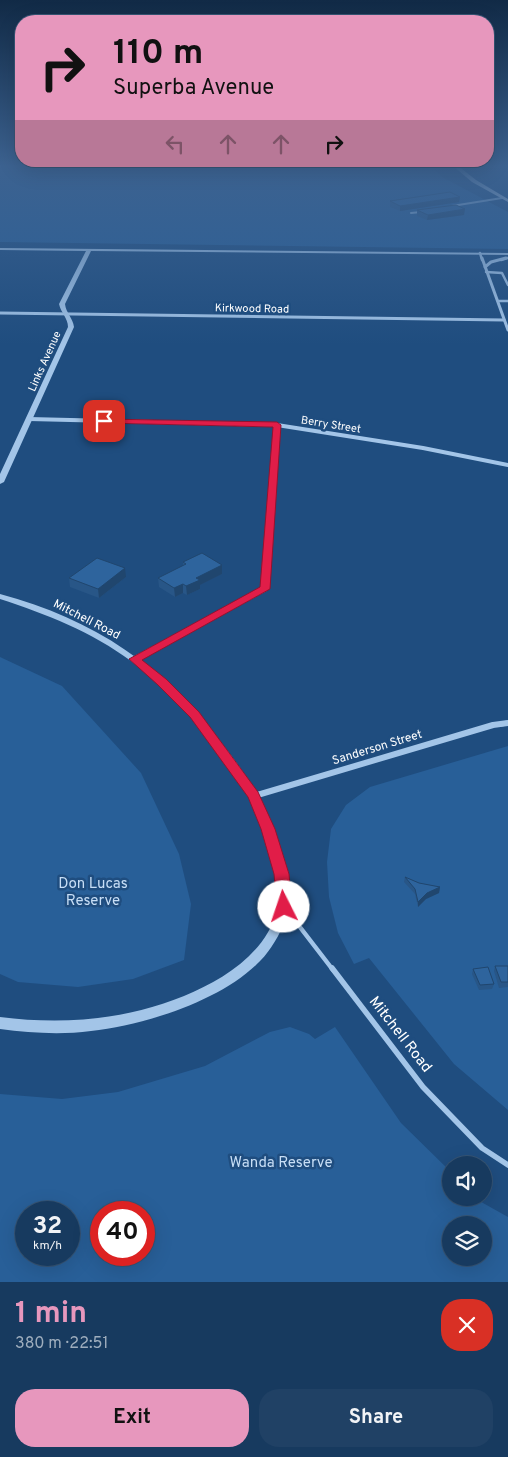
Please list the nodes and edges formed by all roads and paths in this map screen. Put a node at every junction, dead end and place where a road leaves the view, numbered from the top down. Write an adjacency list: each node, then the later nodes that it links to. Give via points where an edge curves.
1 (0, 249): 2 (street)
2 (89, 250): 3 (street); 12 (street, Links Avenue, via 62,304)
3 (480, 253): 4 (street); 6 (street)
4 (508, 253)
5 (508, 258): 6 (street)
6 (485, 267): 7 (street)
7 (486, 272): 8 (lane, via 502,273); 10 (street)
8 (508, 285)
9 (508, 301): 10 (lane)
10 (498, 302): 13 (street)
11 (0, 312): 12 (street, Kirkwood Road)
12 (66, 314): 13 (street, Kirkwood Road); 15 (street, Links Avenue, via 71,327)
13 (504, 320): 14 (street)
14 (508, 330)
15 (29, 420): 16 (street, Berry Street); 18 (street, Links Avenue)
16 (277, 425): 17 (street, Berry Street); 20 (street, via 265,589)
17 (508, 465)
18 (0, 482)
19 (0, 596): 20 (street, Mitchell Road, via 61,618)
20 (134, 659): 22 (street, Mitchell Road, via 194,714)
21 (508, 723): 22 (street, Sanderson Street)
22 (254, 796): 23 (street, Mitchell Road, via 282,874)
23 (284, 907): 24 (street, Mitchell Road, via 274,936 254,961 201,995 127,1020 80,1028 33,1028); 25 (lane, Mitchell Road, via 423,1087 482,1148)
24 (0, 1023)
25 (508, 1165)

